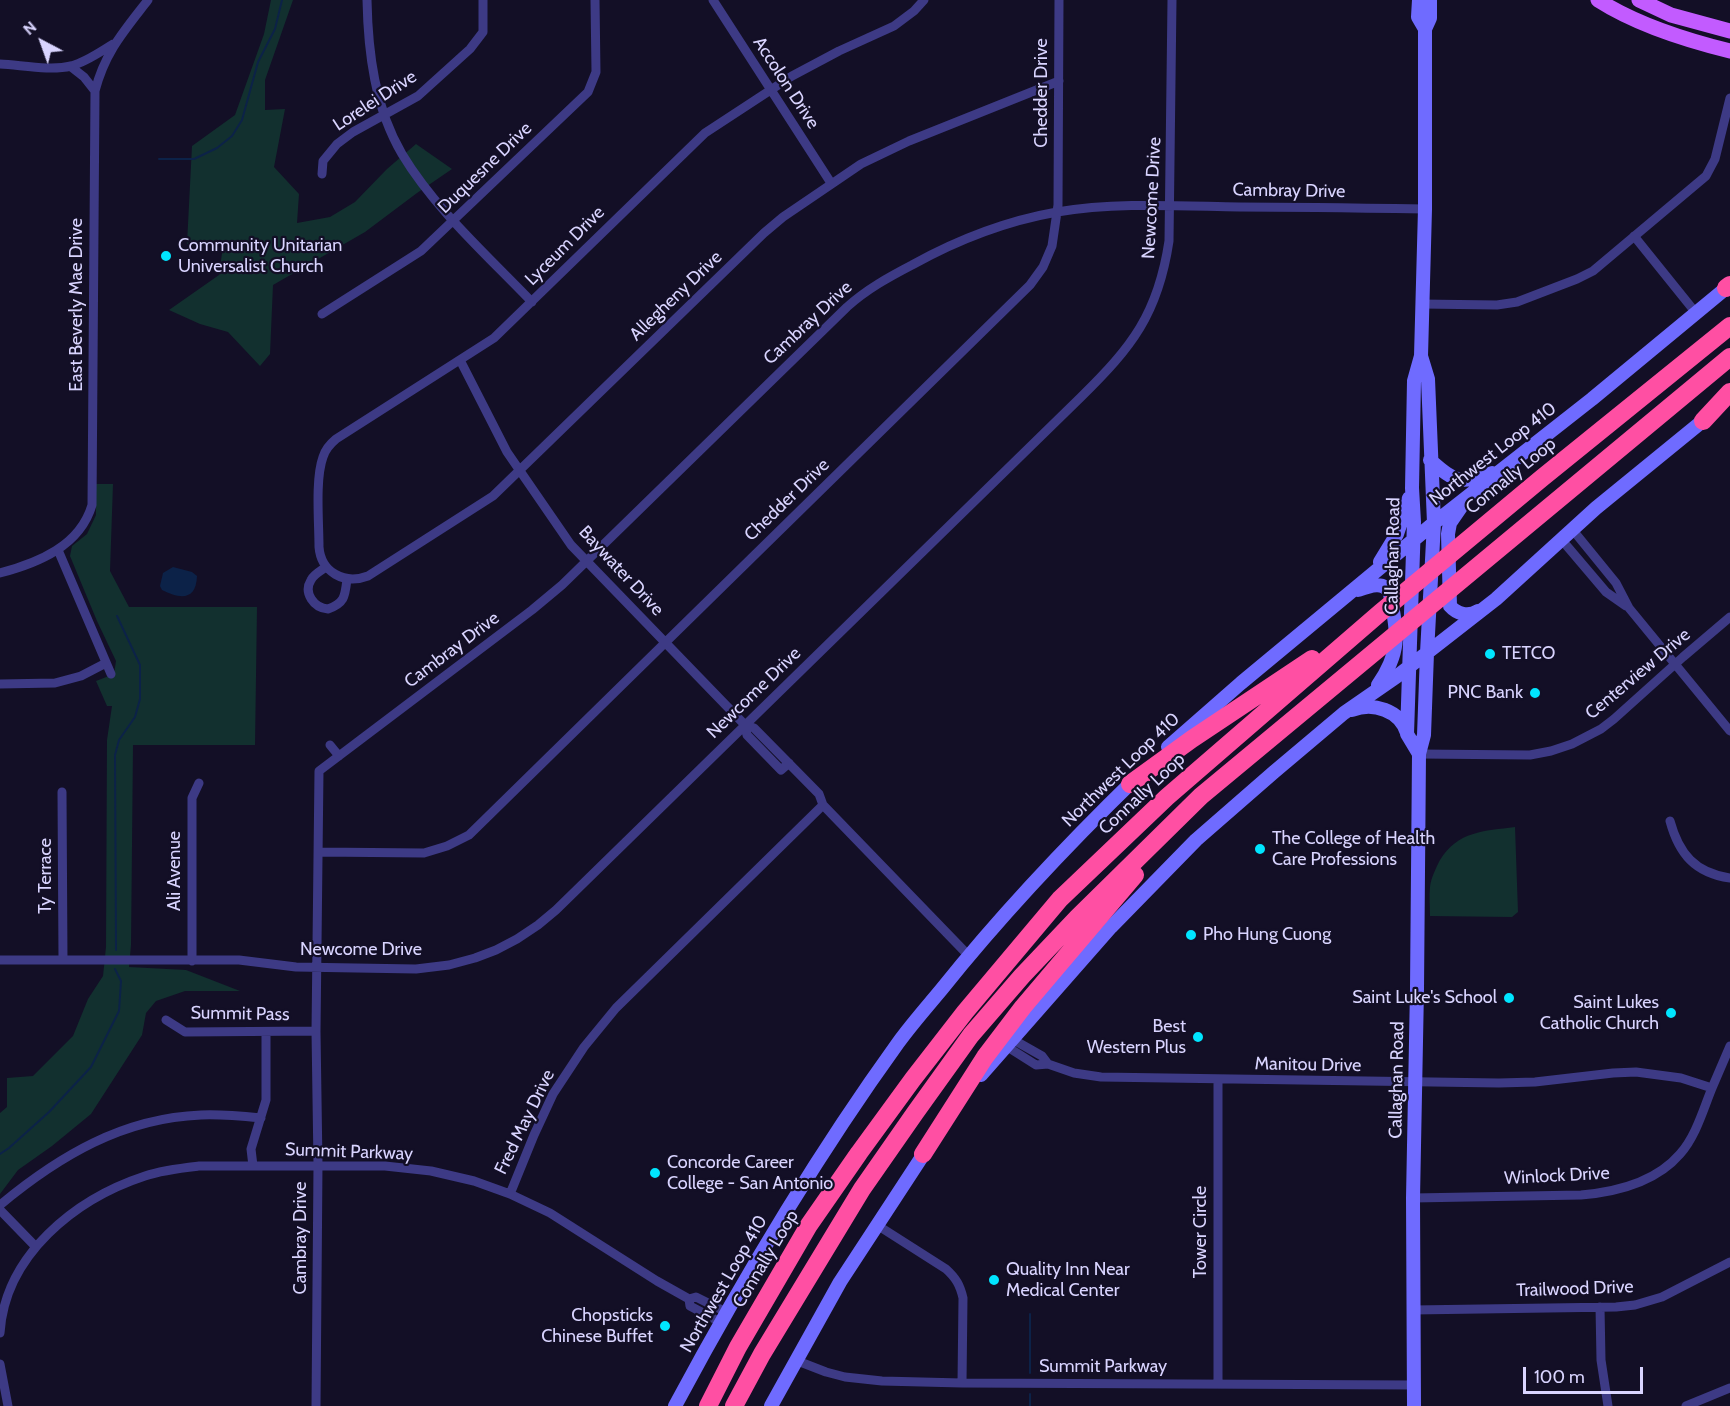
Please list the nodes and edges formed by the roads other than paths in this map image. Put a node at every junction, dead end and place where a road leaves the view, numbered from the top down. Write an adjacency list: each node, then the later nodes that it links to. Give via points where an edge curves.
1 (148, 0): 17 (street, East Beverly Mae Drive)
2 (367, 0): 25 (street, via 369,50)
3 (483, 0): 25 (street, Lorelei Drive, via 483,32 478,39 418,96)
4 (595, 0): 31 (street, Duquesne Drive, via 596,72 588,92)
5 (713, 0): 22 (street, Accolon Drive)
6 (924, 0): 22 (street, Lyceum Drive, via 894,26 816,62)
7 (1059, 0): 21 (street, Chedder Drive)
8 (1172, 0): 28 (street, Newcome Drive)
9 (1419, 0): 14 (main road, Callaghan Road, via 1418,17)
10 (1430, 0): 14 (main road, Callaghan Road, via 1430,18)
11 (1598, 0): 16 (main road, via 1646,24)
12 (1639, 0): 13 (main road)
13 (1702, 24): 15 (main road); 16 (main road)
14 (1425, 29): 29 (main road, Callaghan Road)
15 (1730, 31)
16 (1694, 41): 18 (main road)
17 (115, 43): 20 (street); 23 (street, East Beverly Mae Drive)
18 (1730, 51)
19 (0, 64): 20 (street)
20 (70, 66): 23 (street)
21 (1059, 81): 27 (street, Allegheny Drive, via 909,141); 30 (street, Chedder Drive)
22 (771, 90): 27 (street, Accolon Drive); 34 (street, Lyceum Drive, via 698,139)
23 (95, 91): 54 (street, East Beverly Mae Drive, via 92,505 75,536)
24 (1730, 98): 32 (street, via 1712,168)
25 (384, 114): 26 (street, Lorelei Drive, via 338,144 322,161); 31 (street, via 416,176)
26 (322, 174)
27 (831, 183): 47 (street, Allegheny Drive, via 764,233)
28 (1171, 206): 29 (street, Cambray Drive); 30 (street, Cambray Drive); 74 (street, Newcome Drive, via 1160,286 1141,328 1113,366)
29 (1425, 209): 35 (main road, Callaghan Road)
30 (1057, 212): 55 (street, Cambray Drive, via 961,240 861,295); 65 (street, Chedder Drive, via 1048,257 1030,285)
31 (454, 221): 34 (street); 37 (street, Duquesne Drive, via 404,264)
32 (1634, 237): 35 (street, via 1593,271 1517,302); 36 (street)
33 (1729, 286): 36 (main road, Northwest Loop 410)
34 (532, 302): 41 (street, Lyceum Drive, via 494,338)
35 (1421, 304): 39 (main road, Callaghan Road)
36 (1696, 313): 46 (main road, Northwest Loop 410)
37 (322, 314)
38 (1730, 326): 63 (highway, Connally Loop)
39 (1420, 356): 45 (main road, Callaghan Road, via 1428,379); 48 (main road, Callaghan Road, via 1414,381)
40 (1730, 357): 75 (highway)
41 (460, 360): 47 (street, Baywater Drive); 56 (street, Lyceum Drive, via 328,447 319,470 319,555)
42 (1730, 392): 44 (highway)
43 (1730, 399): 44 (main road)
44 (1703, 421): 51 (main road)
45 (1430, 460): 46 (main road, via 1461,480); 50 (main road, Callaghan Road)
46 (1502, 470): 49 (main road, Northwest Loop 410)
47 (520, 471): 55 (street, Baywater Drive); 59 (street, Allegheny Drive, via 493,496 368,576)
48 (1412, 488): 53 (main road, Callaghan Road); 58 (main road, via 1397,534)
49 (1469, 495): 50 (main road, Northwest Loop 410); 61 (main road, via 1450,523 1448,534 1450,606 1468,615)
50 (1434, 523): 53 (main road, Northwest Loop 410); 66 (main road, Callaghan Road)
51 (1572, 529): 52 (main road); 62 (street, via 1616,583)
52 (1561, 539): 61 (main road); 62 (street, via 1605,592)
53 (1414, 540): 58 (main road, Northwest Loop 410); 69 (main road, Callaghan Road)
54 (58, 550): 57 (street, East Beverly Mae Drive); 67 (street)
55 (586, 562): 65 (street, Baywater Drive); 80 (street, Cambray Drive, via 532,610)
56 (326, 567): 59 (street); 59 (street, via 310,580 309,594 318,606 328,609 339,604 345,596)
57 (0, 573)
58 (1370, 577): 60 (main road, Northwest Loop 410)
59 (343, 578)
60 (1349, 594): 72 (main road, via 1377,585 1388,588 1390,594 1395,654); 82 (main road, Northwest Loop 410, via 1199,719)
61 (1496, 599): 66 (main road)
62 (1629, 608): 68 (street)
63 (1381, 612): 82 (highway); 129 (highway, Connally Loop, via 1167,797 1060,899 965,1012 809,1225)
64 (1730, 617): 68 (street, Centerview Drive)
65 (665, 642): 74 (street, Baywater Drive); 86 (street, Chedder Drive, via 464,838 424,853)
66 (1427, 653): 69 (main road); 79 (main road, Callaghan Road, via 1424,735)
67 (106, 663): 70 (street); 71 (street, via 55,682)
68 (1675, 664): 76 (street); 79 (street, Centerview Drive, via 1614,719 1572,744 1530,755)
69 (1408, 667): 72 (main road); 77 (main road, Callaghan Road)
70 (111, 674)
71 (0, 684)
72 (1371, 694): 73 (main road)
73 (1344, 713): 77 (main road, via 1360,707 1381,709 1398,717); 98 (main road, via 1171,865)
74 (745, 725): 84 (street, Baywater Drive, via 747,735 819,794); 94 (street, Newcome Drive, via 556,910 517,939 449,966)
75 (1280, 730): 104 (highway, via 1132,878 1023,1007 985,1057); 115 (highway, via 1201,796 1126,868 971,1035 862,1189)
76 (1730, 731)
77 (1407, 734): 79 (main road)
78 (330, 745): 80 (street)
79 (1419, 754): 101 (main road, Callaghan Road)
80 (339, 756): 86 (street, Cambray Drive, via 319,771)
81 (199, 783): 93 (street, Ali Avenue, via 192,798)
82 (1130, 784): 89 (main road, Northwest Loop 410, via 1053,861)
83 (62, 792): 92 (street, Ty Terrace)
84 (824, 805): 89 (street, Baywater Drive); 90 (street, Fred May Drive)
85 (1670, 821): 87 (street, via 1680,849 1693,864)
86 (319, 852): 94 (street, Cambray Drive)
87 (1730, 878)
88 (658, 949): 90 (street)
89 (969, 956): 117 (main road, Northwest Loop 410, via 852,1108)
90 (666, 958): 107 (street, Fred May Drive, via 584,1047 553,1094)
91 (0, 960): 92 (street, Newcome Drive)
92 (63, 960): 93 (street, Newcome Drive)
93 (192, 961): 94 (street, Newcome Drive, via 238,960)
94 (318, 967): 96 (street, Cambray Drive)
95 (166, 1020): 97 (street, Summit Pass, via 185,1032)
96 (316, 1031): 97 (street, Summit Pass); 105 (street, Cambray Drive)
97 (266, 1032): 103 (street, via 266,1100)
98 (1009, 1043): 100 (street, Manitou Drive, via 1036,1065 1048,1064 1087,1076); 104 (main road, via 970,1088)
99 (1730, 1046): 102 (street, Winlock Drive)
100 (1218, 1080): 101 (street, Manitou Drive); 122 (street, Tower Circle)
101 (1415, 1083): 102 (street, Manitou Drive, via 1535,1082 1636,1072 1681,1078); 108 (main road, Callaghan Road)
102 (1712, 1088): 108 (street, Winlock Drive, via 1682,1153 1666,1167 1631,1185 1581,1195)
103 (261, 1118): 106 (street, via 251,1149); 109 (street, via 182,1116 119,1131 63,1159)
104 (923, 1154): 111 (main road)
105 (318, 1165): 106 (street, Summit Parkway); 107 (street, Summit Parkway, via 385,1166 431,1172); 127 (street, Cambray Drive)
106 (253, 1166): 112 (street, Summit Parkway, via 172,1169 120,1185 75,1210)
107 (510, 1194): 117 (street, Summit Parkway, via 574,1227 689,1299 696,1297)
108 (1413, 1198): 116 (main road, Callaghan Road)
109 (0, 1205)
110 (0, 1210): 112 (street)
111 (877, 1225): 119 (main road); 121 (street, via 946,1269 960,1286)
112 (36, 1247): 118 (street, Summit Parkway, via 8,1294)
113 (1730, 1262): 114 (street, Trailwood Drive, via 1649,1302)
114 (1600, 1307): 116 (street, Trailwood Drive); 134 (street, via 1601,1360)
115 (790, 1309): 130 (highway); 131 (highway)
116 (1413, 1310): 123 (main road, Callaghan Road)
117 (723, 1317): 128 (main road, Northwest Loop 410)
118 (0, 1333)
119 (795, 1360): 121 (street, Summit Parkway, via 863,1380); 132 (main road)
120 (0, 1364): 126 (street)
121 (962, 1383): 122 (street, Summit Parkway)
122 (1218, 1384): 123 (street, Summit Parkway)
123 (1414, 1385): 133 (main road, Callaghan Road)
124 (1730, 1388): 125 (street)
125 (1716, 1395): 135 (street); 136 (street)
126 (8, 1406)
127 (316, 1406)
128 (675, 1406)
129 (708, 1406)
130 (734, 1406)
131 (743, 1406)
132 (771, 1406)
133 (1414, 1406)
134 (1608, 1406)
135 (1686, 1406)
136 (1720, 1406)

